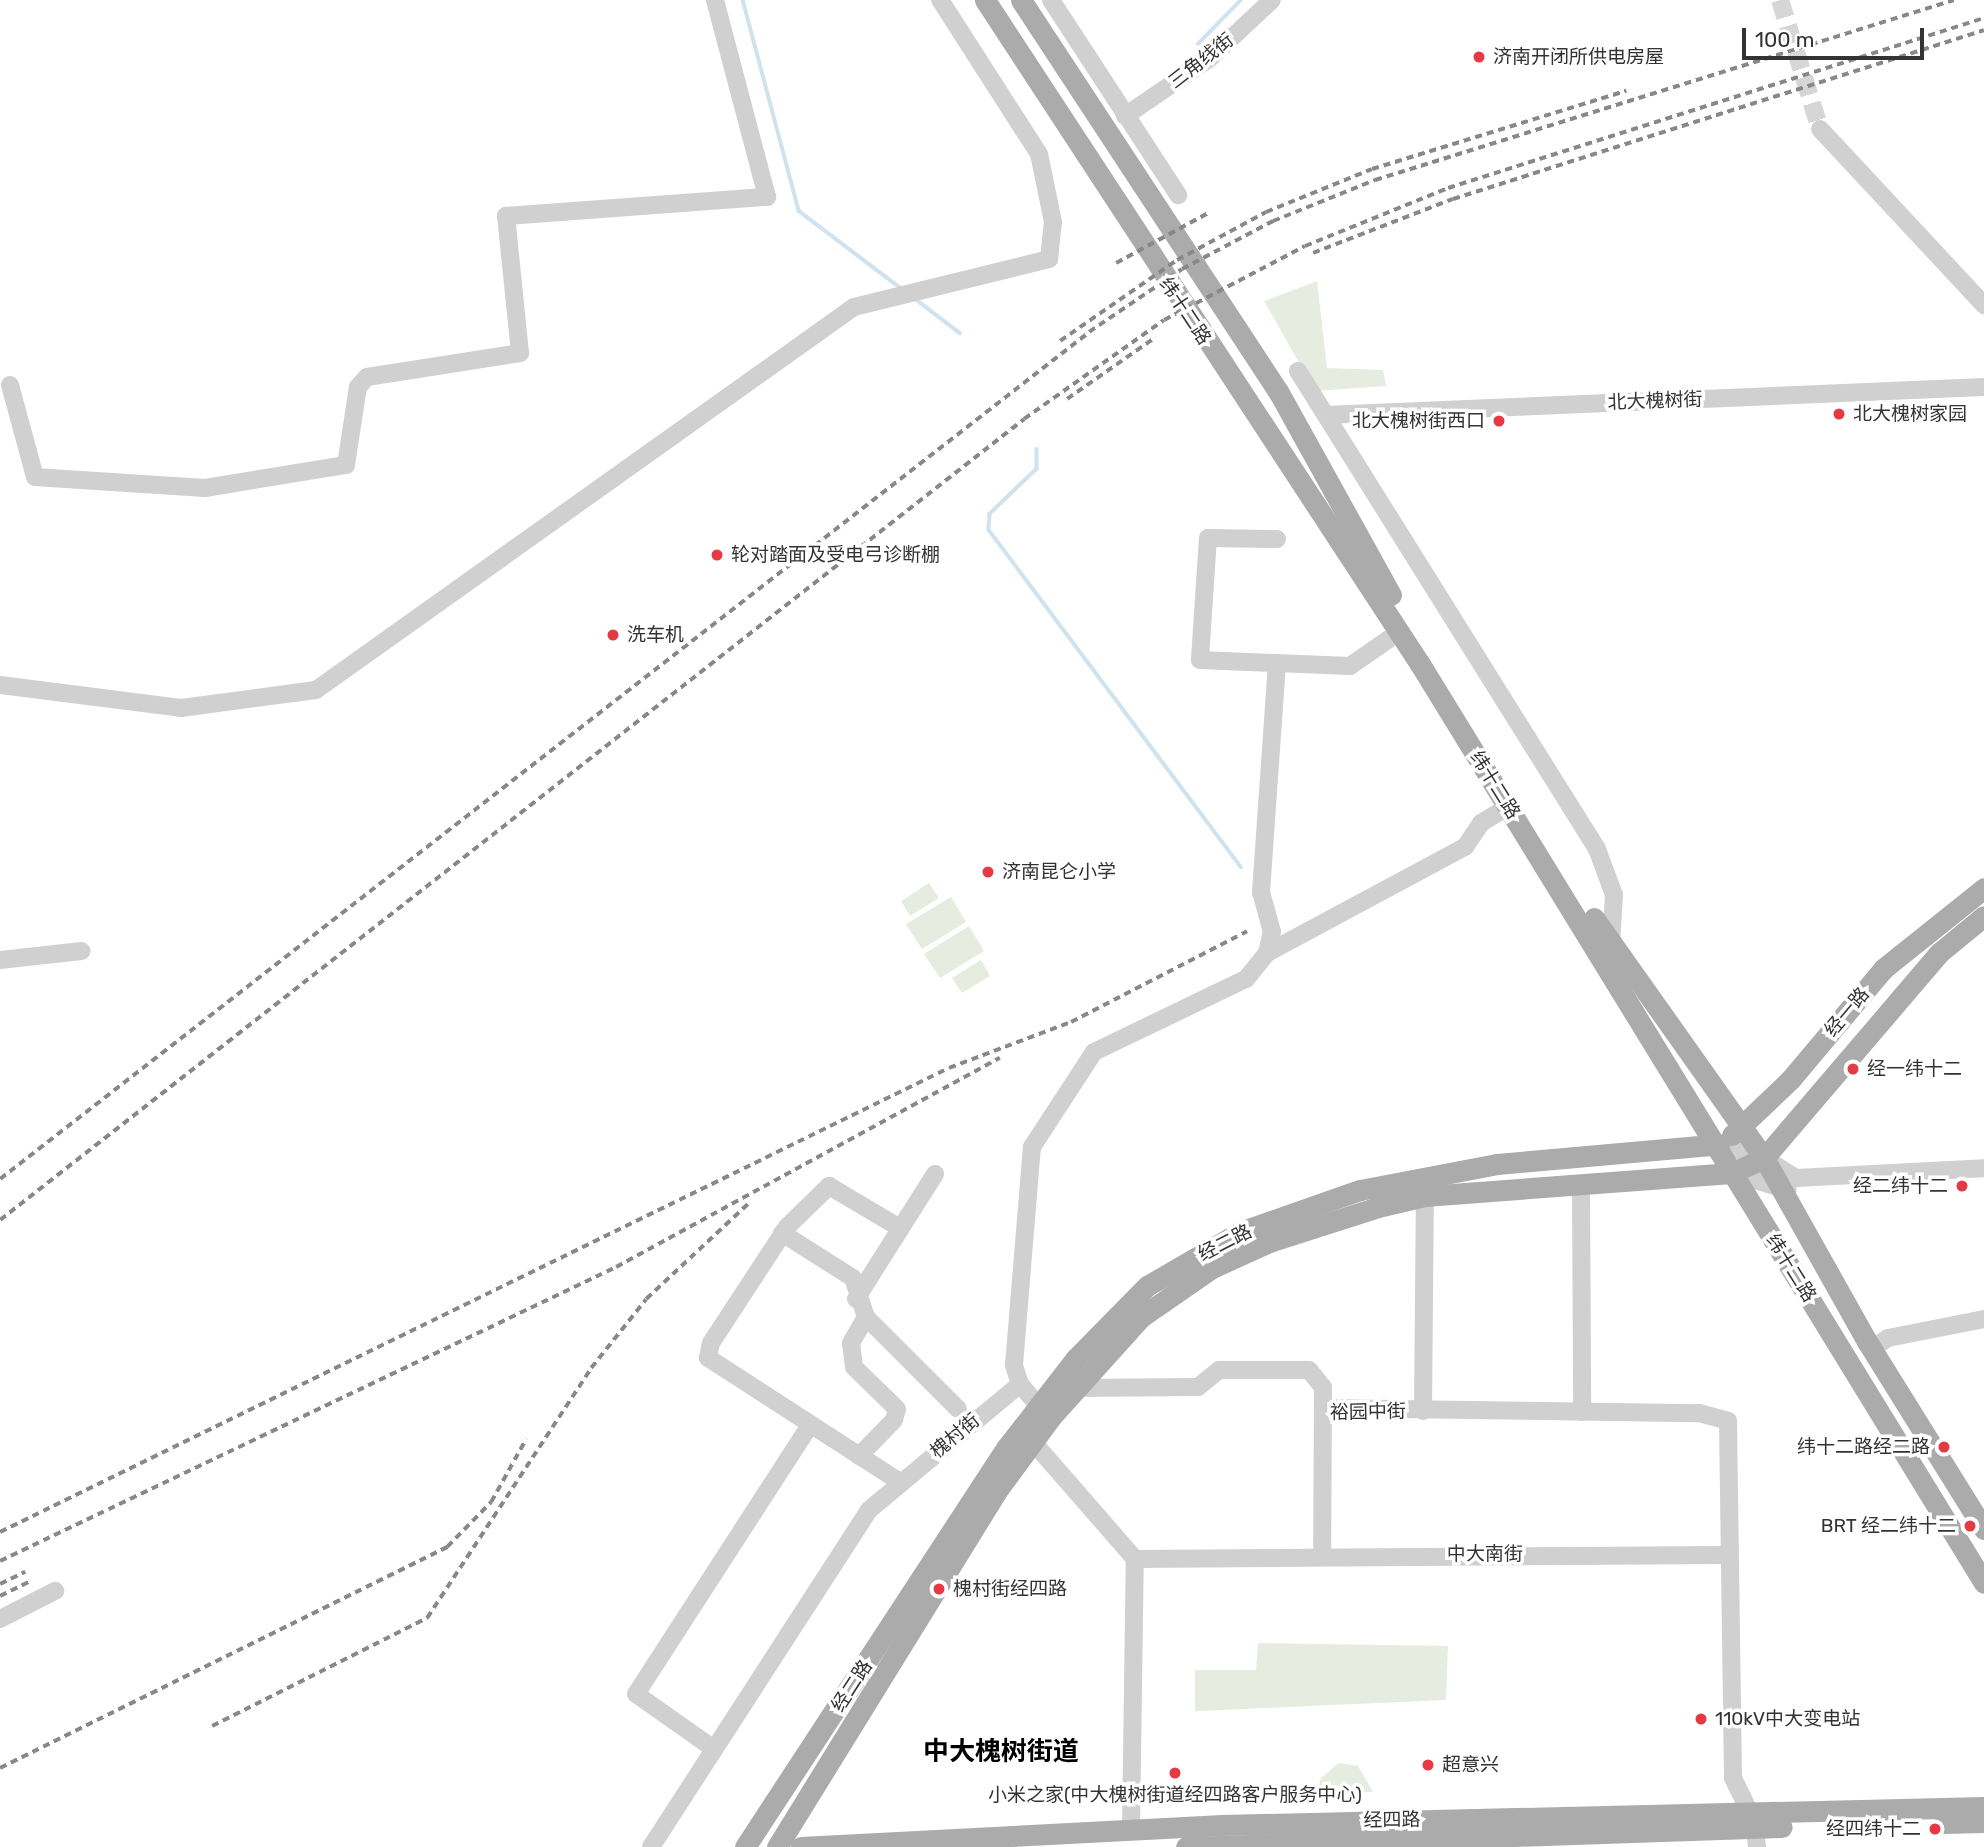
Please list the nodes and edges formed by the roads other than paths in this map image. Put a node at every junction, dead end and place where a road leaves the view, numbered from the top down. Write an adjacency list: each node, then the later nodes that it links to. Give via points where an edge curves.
1 (715, 0): 12 (street, via 767,197 506,216 520,353 367,377 358,387 346,465 205,488 35,477)
2 (940, 0): 18 (street, via 1039,153 1053,222 1049,259 854,307 316,690 181,708)
3 (985, 0): 19 (main road, 纬十二路)
4 (1021, 0): 22 (main road, 纬十二路, via 1278,391 1344,521)
5 (1051, 0): 7 (street)
6 (1272, 0): 7 (street, 三角线街, via 1209,59)
7 (1125, 116): 9 (street)
8 (1820, 129): 10 (street)
9 (1178, 195)
10 (1984, 305)
11 (1298, 371): 14 (street)
12 (10, 385)
13 (1984, 387): 14 (street, 北大槐树街)
14 (1326, 415): 22 (street, via 1597,849 1614,895)
15 (1277, 539): 17 (street, via 1209,538 1200,660)
16 (1389, 639): 17 (street, via 1350,666)
17 (1277, 666): 24 (street, via 1261,891 1272,932)
18 (0, 685)
19 (1508, 807): 24 (street, via 1481,823 1465,847); 27 (main road, 纬十二路)
20 (1984, 888): 26 (main road, 经一路, via 1884,970)
21 (1984, 916): 28 (main road, 经一路, via 1932,961)
22 (1611, 945): 26 (main road, 纬十二路)
23 (82, 951): 25 (street)
24 (1267, 953): 42 (street, via 1246,979 1220,986 1094,1052 1032,1147 1014,1365)
25 (0, 960)
26 (1743, 1126): 27 (main road, 经一路); 28 (main road, 纬十二路)
27 (1719, 1144): 28 (street, 经二路); 30 (main road, 纬十二路); 44 (main road, 经二路, via 1484,1167 1360,1190 1240,1232 1127,1303)
28 (1765, 1158): 29 (street, 经二路, via 1796,1178); 30 (main road, 经一路); 34 (main road, 纬十二路)
29 (1984, 1168)
30 (1731, 1173): 33 (main road, 经二路); 34 (street, 经二路); 57 (main road, 纬十二路)
31 (934, 1174): 36 (street)
32 (1984, 1178): 34 (street, 经二路)
33 (1581, 1184): 35 (main road, 经二路); 48 (street)
34 (1783, 1191): 41 (main road, 纬十二路)
35 (1425, 1196): 43 (main road, 经二路, via 1269,1242 1212,1268 1141,1317); 47 (street, 裕园中街)
36 (900, 1228): 37 (street, via 829,1186); 38 (street)
37 (782, 1233): 38 (street, via 853,1278); 49 (street, via 711,1343 708,1358)
38 (856, 1299): 39 (street)
39 (866, 1317): 45 (street); 51 (street, via 851,1343 854,1367 897,1409 894,1420)
40 (1984, 1319): 41 (street, via 1888,1338)
41 (1872, 1349): 53 (main road, 纬十二路)
42 (1020, 1384): 44 (street); 52 (street, 槐村街)
43 (1075, 1388): 46 (street, via 1198,1387 1219,1370 1309,1370 1323,1387); 50 (main road, 经二路)
44 (1039, 1407): 68 (main road, 经二路)
45 (958, 1409)
46 (1323, 1409): 47 (street, 裕园中街); 54 (street, 裕园中街)
47 (1423, 1411): 48 (street)
48 (1582, 1412): 55 (street, via 1699,1413 1728,1421)
49 (810, 1425): 51 (street); 60 (street, via 636,1694)
50 (1032, 1442): 56 (street); 69 (main road, 经二路, via 929,1597)
51 (859, 1456): 52 (street)
52 (900, 1482): 60 (street, 槐村街, via 869,1510)
53 (1984, 1529)
54 (1322, 1553): 55 (street, 中大南街); 56 (street, 中大南街)
55 (1728, 1555): 64 (street, via 1733,1778)
56 (1135, 1559): 63 (street)
57 (1984, 1583)
58 (55, 1591): 59 (street)
59 (0, 1619)
60 (714, 1749): 67 (street, 槐村街)
61 (1984, 1807): 64 (main road, 经四路)
62 (1984, 1822): 64 (main road, 经四路)
63 (1131, 1829): 65 (main road, 经四路); 70 (main road, 经四路)
64 (1754, 1829): 65 (main road, 经四路); 66 (main road, 经四路)
65 (1398, 1835): 66 (main road, 经四路); 71 (main road, 经四路)
66 (1589, 1839)
67 (650, 1847)
68 (745, 1847)
69 (777, 1847)
70 (801, 1847)
71 (1186, 1847)

